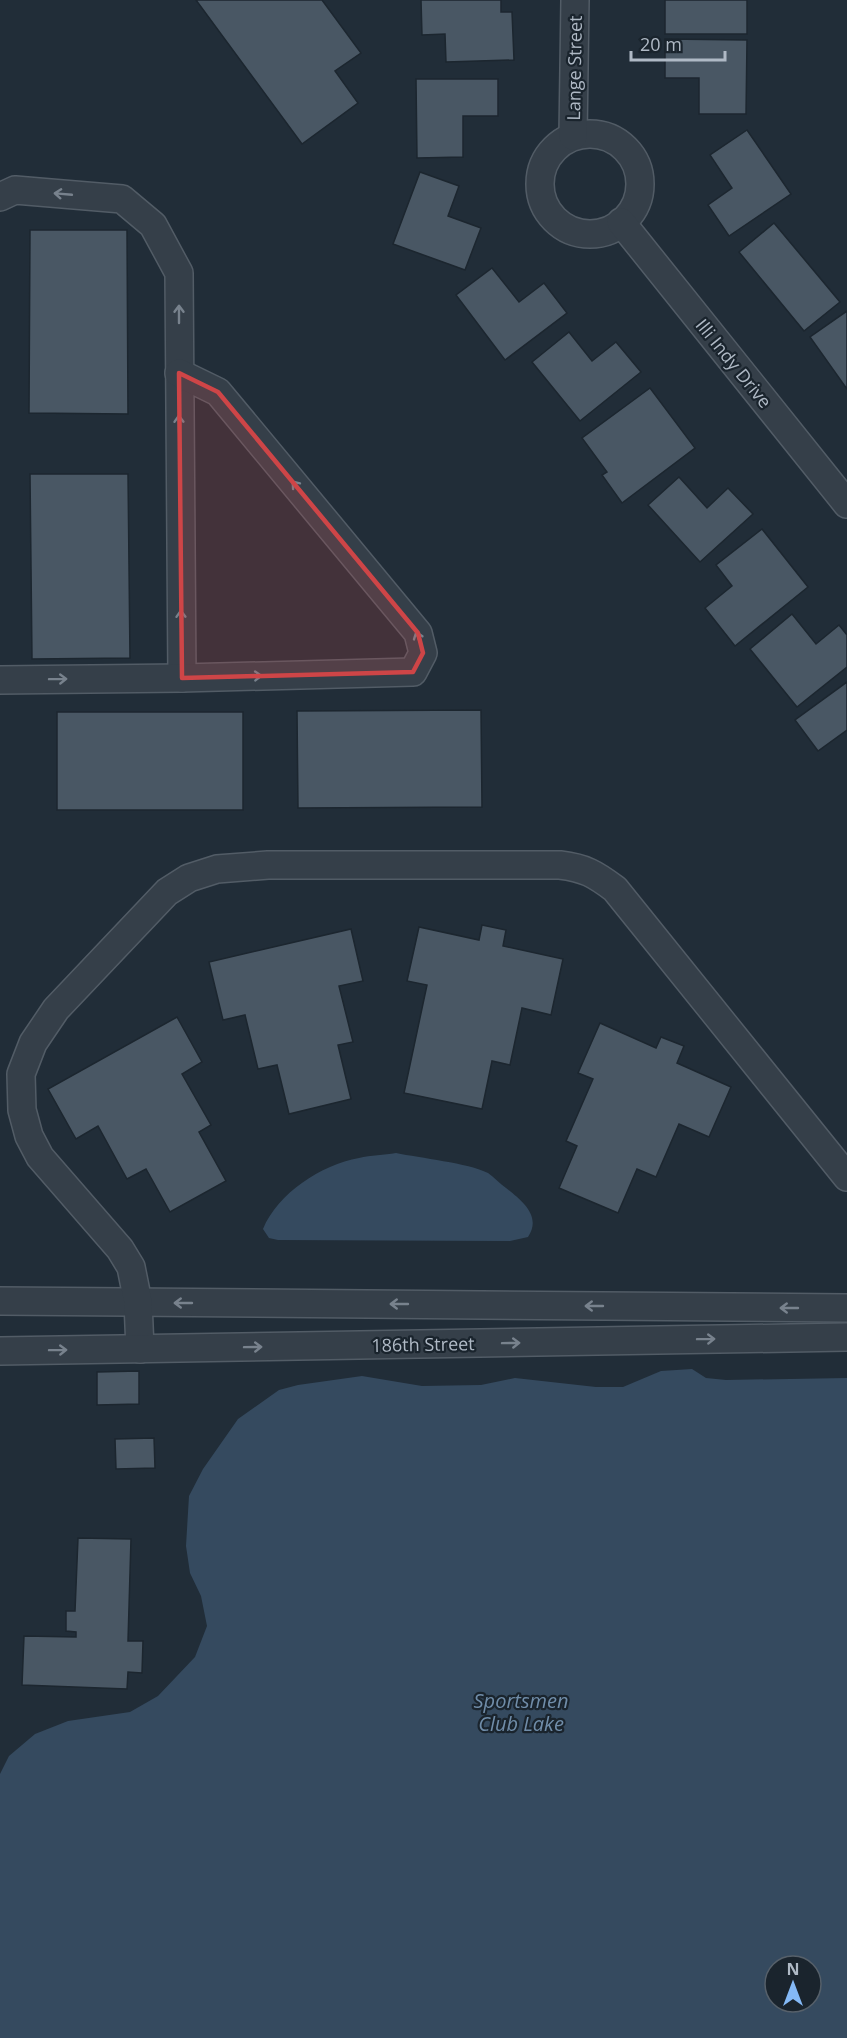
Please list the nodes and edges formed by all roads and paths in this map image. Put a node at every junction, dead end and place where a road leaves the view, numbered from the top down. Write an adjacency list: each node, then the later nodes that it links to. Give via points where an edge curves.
1 (575, 0): 2 (street, Lange Street)
2 (573, 136): 4 (street, via 605,136 631,155 640,186 637,201); 4 (street, via 558,144 540,173 544,206 568,230 585,234 602,233)
3 (5, 190): 5 (street, one-way to 3, via 179,273 153,225 122,199)
4 (621, 222): 6 (street, Illi Indy Drive)
5 (179, 373): 7 (street, one-way to 5); 7 (street, one-way to 5, via 413,672 423,653 418,633 218,392)
6 (847, 504)
7 (182, 678): 8 (street, one-way to 7)
8 (0, 680)
9 (847, 1177): 11 (street, via 615,889 597,875 560,865 314,864 216,869 189,878 167,892 56,1009 33,1043 21,1074 22,1110 29,1136 40,1157 120,1250 131,1267)
10 (0, 1301): 11 (street)
11 (138, 1302): 12 (street, one-way to 11); 14 (street)
12 (847, 1308)
13 (847, 1337): 14 (street, 186th Street, one-way to 13)
14 (140, 1349): 15 (street, 186th Street, one-way to 14)
15 (0, 1351)

